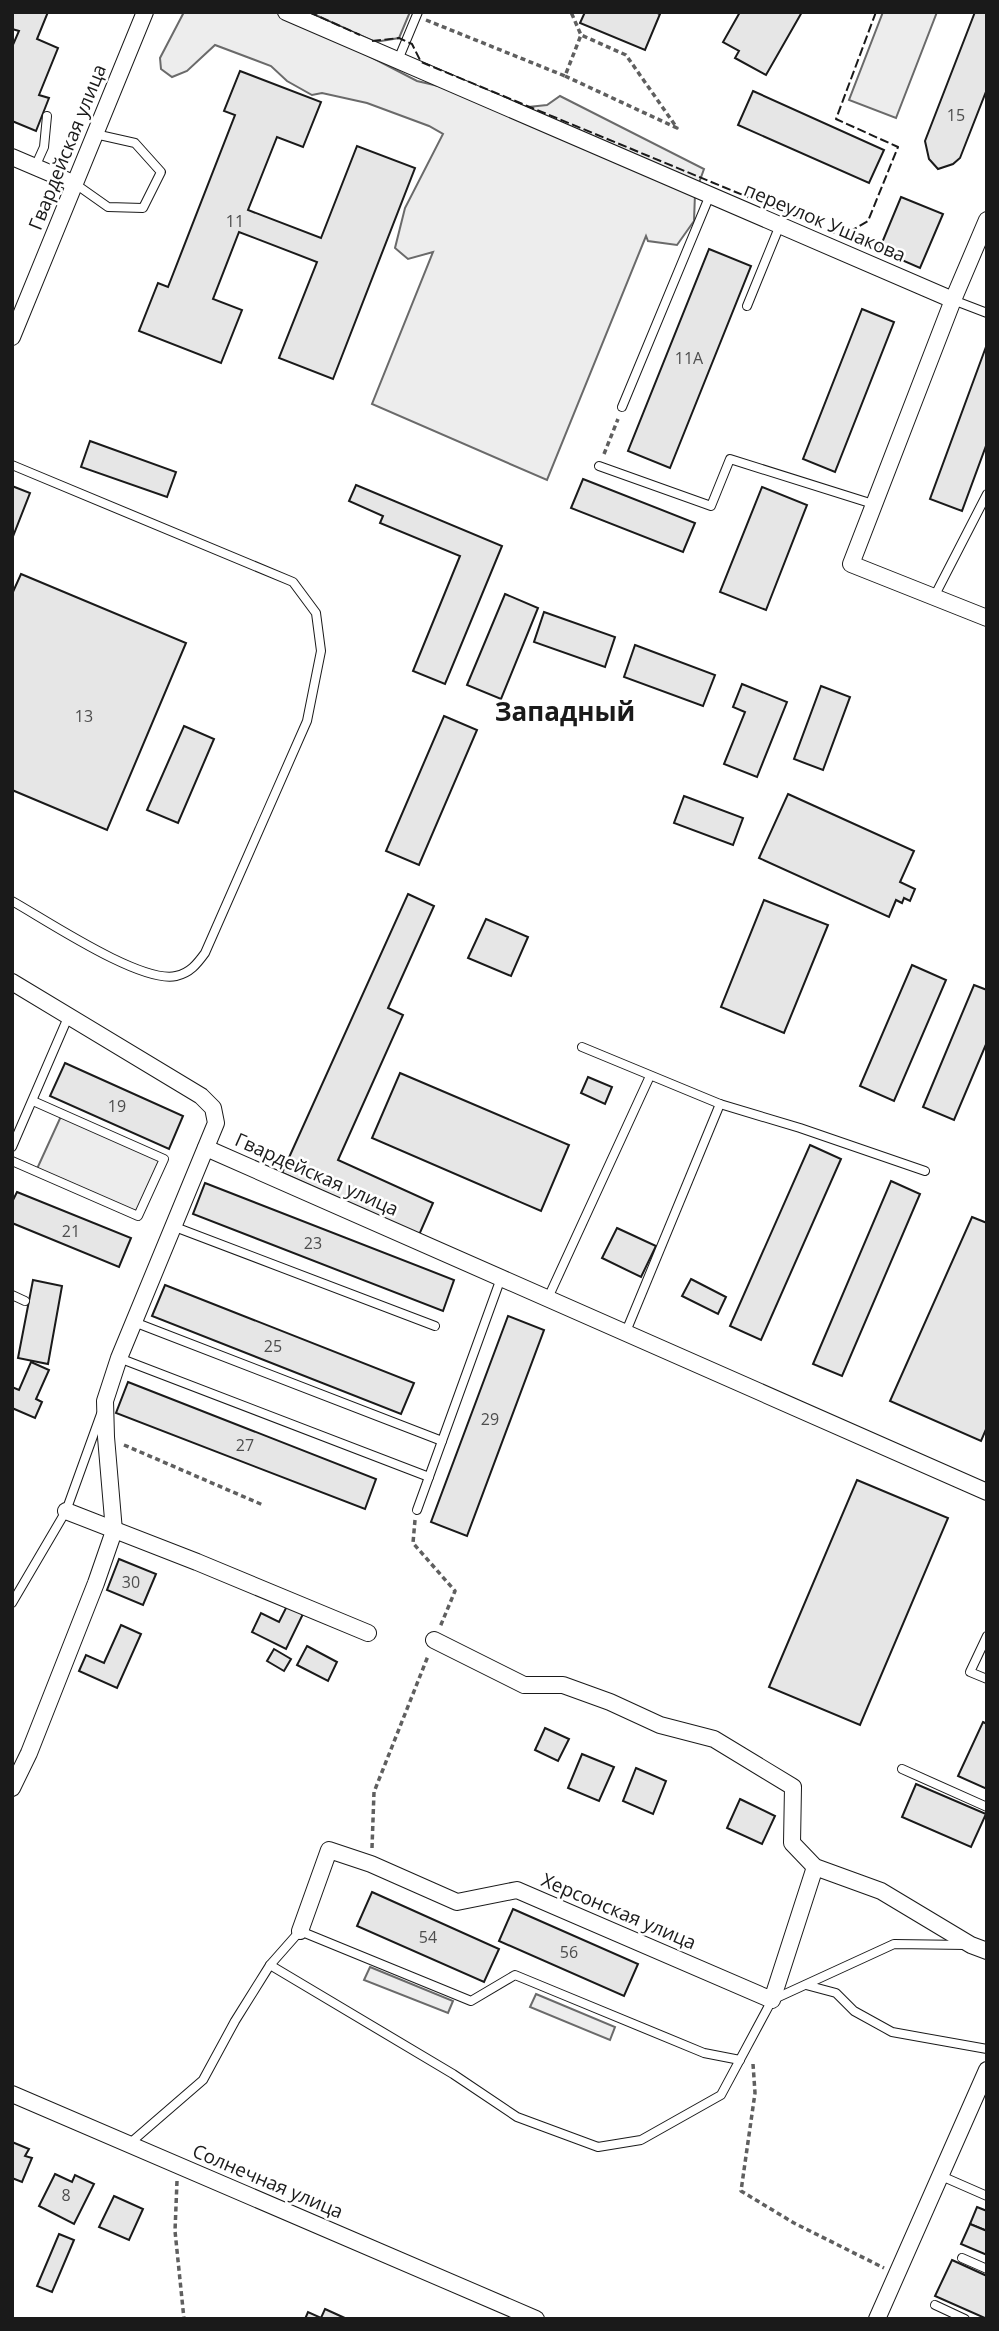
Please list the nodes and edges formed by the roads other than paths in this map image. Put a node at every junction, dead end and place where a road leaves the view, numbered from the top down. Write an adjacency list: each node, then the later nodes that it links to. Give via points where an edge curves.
1 (145, 12): 6 (street, Гвардейская улица)
2 (286, 12): 4 (street, переулок Ушакова)
3 (417, 14): 4 (lane)
4 (398, 60): 10 (street, переулок Ушакова)
5 (47, 116): 8 (lane, via 44,147)
6 (95, 134): 9 (street, Гвардейская улица); 9 (lane, via 135,143 161,172 143,208 108,207)
7 (12, 157): 8 (street)
8 (35, 167): 9 (street)
9 (74, 183): 16 (street, Гвардейская улица)
10 (710, 195): 12 (street, переулок Ушакова); 17 (lane)
11 (987, 220): 13 (street)
12 (780, 225): 13 (street, переулок Ушакова); 14 (lane)
13 (953, 300): 15 (lane); 21 (street)
14 (747, 306)
15 (987, 313)
16 (12, 337)
17 (622, 407)
18 (12, 465): 24 (lane, via 293,582 316,612 321,651 307,721 205,953 188,972 174,977 139,970)
19 (599, 466): 21 (lane, via 711,506 730,459)
20 (987, 494): 22 (lane)
21 (873, 504): 22 (street, via 851,564)
22 (934, 597): 23 (street)
23 (987, 618)
24 (12, 901)
25 (12, 982): 26 (street, Гвардейская улица)
26 (69, 1016): 29 (lane); 32 (street, Гвардейская улица, via 201,1096 213,1108 216,1123)
27 (582, 1047): 28 (lane)
28 (650, 1076): 30 (lane); 38 (lane)
29 (33, 1101): 31 (lane); 33 (lane, via 164,1159 138,1216)
30 (720, 1104): 34 (lane); 42 (lane)
31 (12, 1147)
32 (206, 1148): 35 (street); 36 (street, Гвардейская улица)
33 (12, 1161)
34 (925, 1171)
35 (175, 1227): 40 (street); 41 (lane)
36 (501, 1278): 38 (street, Гвардейская улица); 45 (lane)
37 (12, 1295): 39 (lane)
38 (548, 1298): 42 (street, Гвардейская улица)
39 (25, 1301)
40 (134, 1322): 43 (street); 45 (lane)
41 (435, 1326)
42 (625, 1334): 47 (street, Гвардейская улица)
43 (119, 1358): 44 (street); 46 (lane)
44 (105, 1401): 49 (lane); 50 (street)
45 (442, 1441): 46 (lane)
46 (429, 1477): 48 (lane)
47 (987, 1492)
48 (416, 1510)
49 (66, 1511): 50 (street); 51 (lane)
50 (114, 1531): 52 (street); 57 (street)
51 (12, 1603)
52 (368, 1633)
53 (987, 1636): 55 (lane, via 970,1672)
54 (434, 1640): 59 (street, via 524,1685 564,1685 660,1725 715,1739 793,1787 792,1843)
55 (987, 1679)
56 (902, 1769): 58 (lane)
57 (12, 1788)
58 (987, 1807)
59 (815, 1867): 61 (street, via 881,1891); 64 (street)
60 (300, 1931): 62 (lane); 64 (street, Херсонская улица, via 330,1850 457,1902 517,1890); 66 (lane, via 471,2001 515,1975 704,2053)
61 (979, 1948): 63 (lane, via 894,1944)
62 (270, 1965): 66 (lane, via 517,2117 598,2147 640,2140 721,2095); 69 (lane, via 203,2080)
63 (805, 1985): 64 (lane); 65 (lane, via 836,1993 854,2011 892,2032)
64 (772, 2000): 66 (lane)
65 (987, 2049)
66 (740, 2060)
67 (987, 2070): 70 (street)
68 (12, 2095): 69 (street, Солнечная улица)
69 (129, 2144): 76 (street, Солнечная улица)
70 (939, 2175): 71 (lane); 77 (street)
71 (987, 2196)
72 (962, 2258): 73 (lane)
73 (987, 2269)
74 (935, 2305): 75 (lane)
75 (960, 2318)
76 (536, 2319)
77 (877, 2319)

